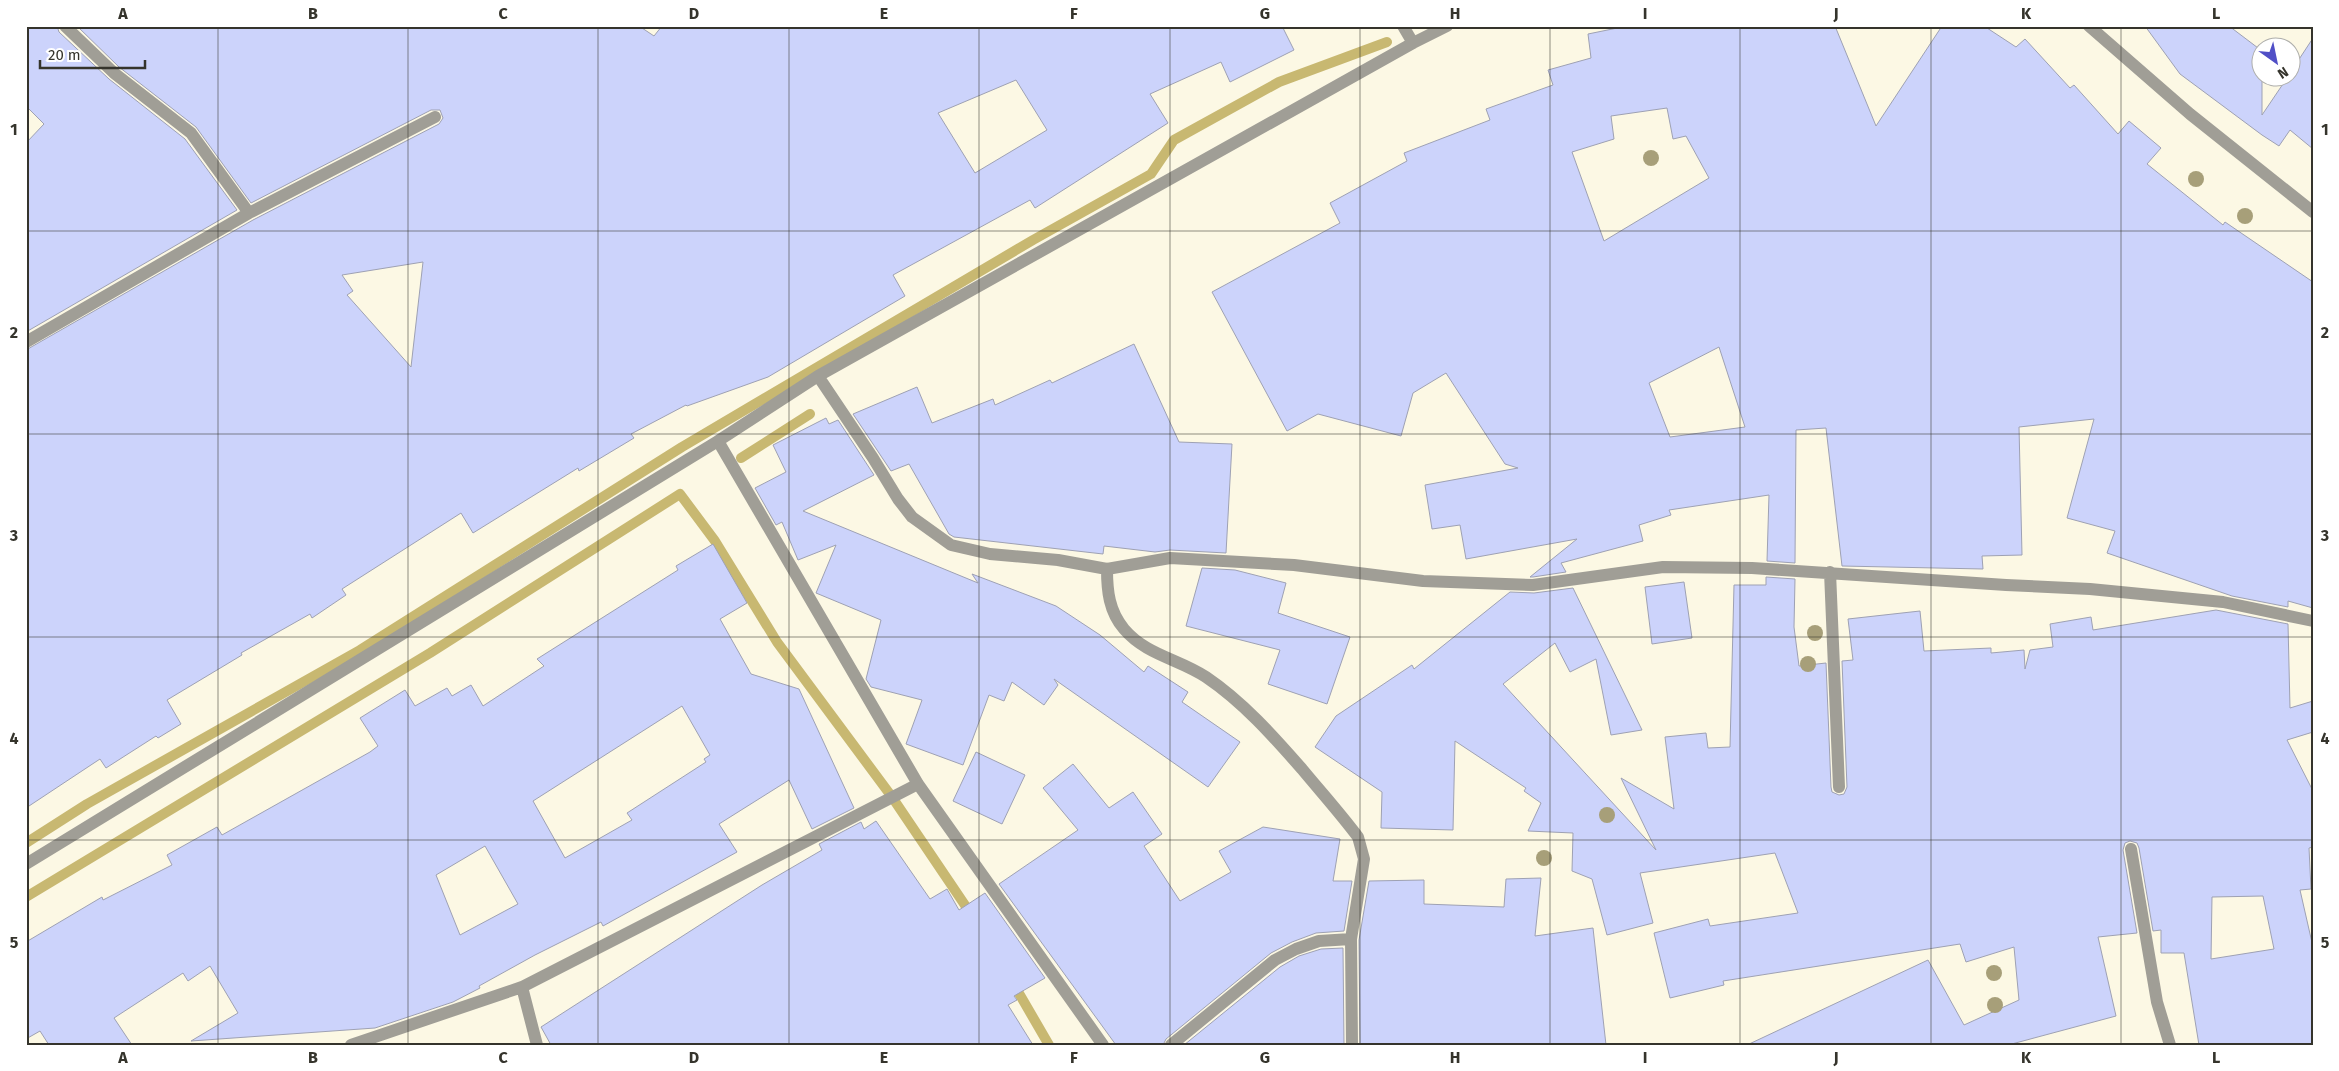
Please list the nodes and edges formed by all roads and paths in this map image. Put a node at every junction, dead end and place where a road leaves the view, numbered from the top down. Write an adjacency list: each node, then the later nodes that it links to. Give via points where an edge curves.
1 (64, 26): 8 (street, via 114,73 191,133)
2 (1403, 26): 5 (street)
3 (1448, 26): 5 (street)
4 (2089, 26): 7 (street, via 2190,114)
5 (1413, 43): 10 (street)
6 (435, 117): 8 (street)
7 (2313, 212)
8 (248, 213): 9 (street)
9 (26, 342)
10 (818, 376): 11 (street); 12 (street, via 912,517 951,545 990,554 1058,560)
11 (718, 441): 15 (street); 18 (street)
12 (1106, 569): 13 (street, via 1170,558 1294,565 1423,580 1533,585 1663,567); 19 (street, via 1112,610 1124,629 1145,649 1205,676 1244,708 1268,730 1358,836 1364,859)
13 (1830, 572): 14 (street, via 2006,586 2109,590 2223,602); 16 (street)
14 (2313, 621)
15 (918, 784): 20 (street); 23 (street)
16 (1839, 787)
17 (2131, 849): 26 (street, via 2157,1002)
18 (26, 864)
19 (1351, 939): 24 (street, via 1319,941 1275,960); 25 (street)
20 (522, 987): 21 (street); 22 (street)
21 (351, 1045)
22 (537, 1045)
23 (1103, 1045)
24 (1171, 1045)
25 (1352, 1045)
26 (2170, 1045)

